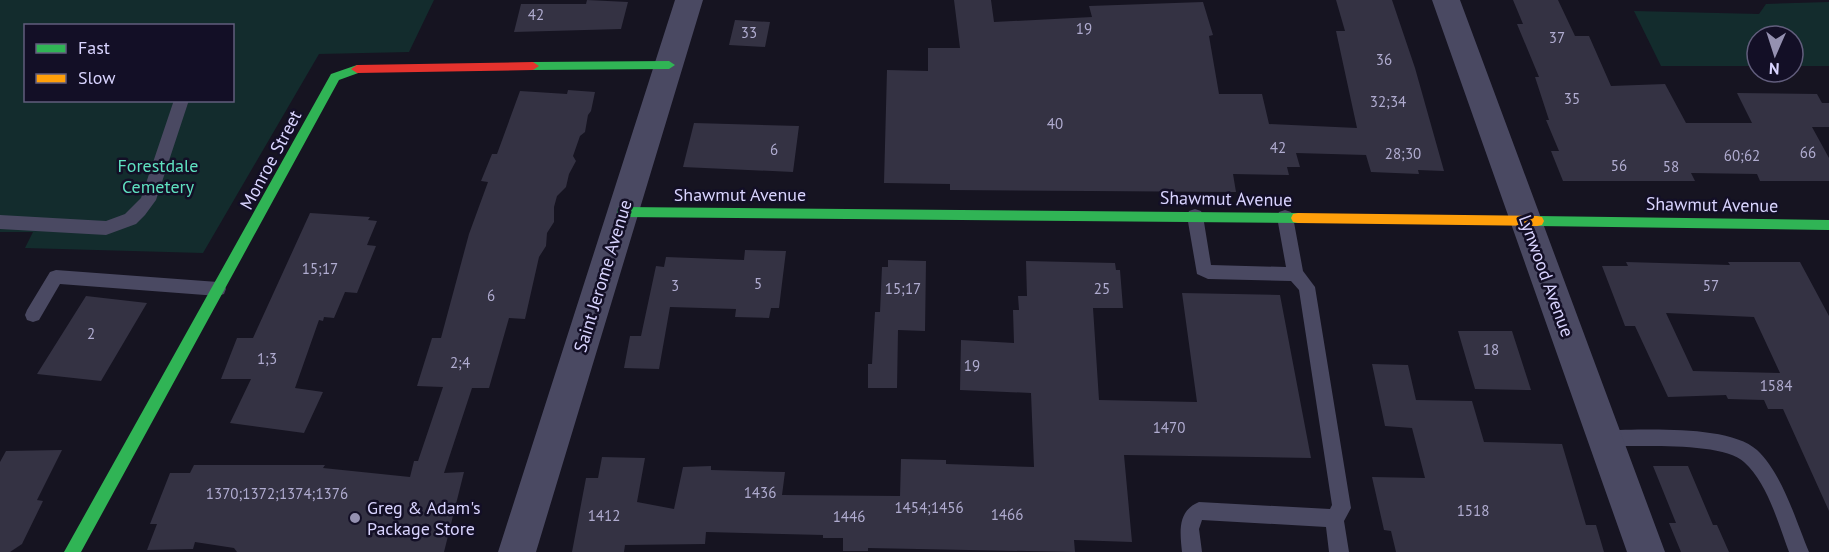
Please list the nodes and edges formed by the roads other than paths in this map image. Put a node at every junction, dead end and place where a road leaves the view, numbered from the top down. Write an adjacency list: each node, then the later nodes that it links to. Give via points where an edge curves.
1 (689, 0): 3 (street, Saint Jerome Avenue)
2 (1446, 0): 8 (street, Lynwood Avenue)
3 (669, 64): 5 (street, Saint Jerome Avenue); 12 (street, Monroe Street, via 361,67 335,77)
4 (181, 102): 9 (lane, via 148,200 142,210 121,225 106,228)
5 (623, 212): 6 (street, Shawmut Avenue); 17 (street, Saint Jerome Avenue)
6 (1195, 216): 7 (street, Shawmut Avenue); 11 (lane, via 1203,269 1208,272)
7 (1285, 218): 8 (street, Shawmut Avenue); 11 (lane)
8 (1527, 221): 10 (street, Shawmut Avenue); 14 (street, Lynwood Avenue)
9 (0, 222)
10 (1829, 225)
11 (1295, 274): 15 (lane, via 1307,287 1341,508)
12 (218, 289): 13 (lane, via 56,277); 16 (street, Monroe Street)
13 (33, 315)
14 (1604, 438): 20 (street, Lynwood Avenue); 21 (lane, via 1719,441 1749,453 1764,472)
15 (1334, 518): 18 (lane, via 1199,512 1189,522); 19 (lane)
16 (72, 552)
17 (517, 552)
18 (1192, 552)
19 (1339, 552)
20 (1646, 552)
21 (1799, 552)

